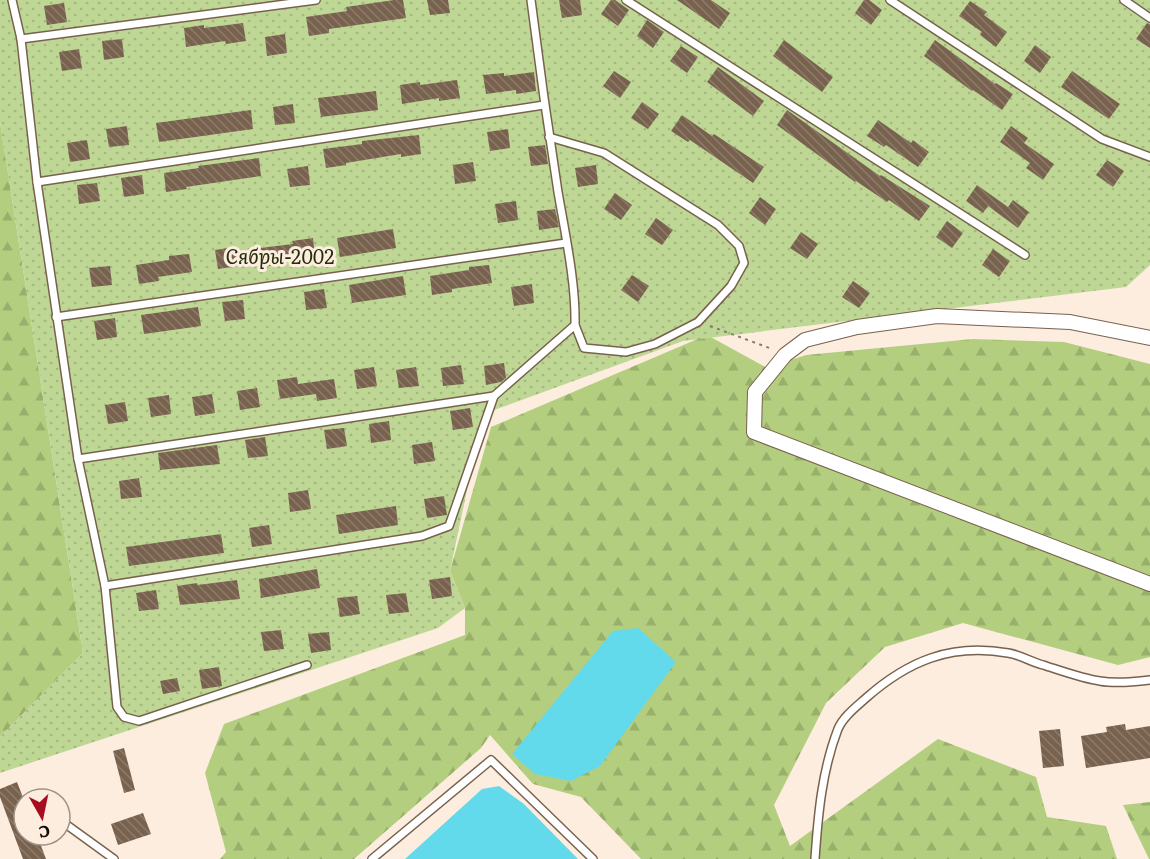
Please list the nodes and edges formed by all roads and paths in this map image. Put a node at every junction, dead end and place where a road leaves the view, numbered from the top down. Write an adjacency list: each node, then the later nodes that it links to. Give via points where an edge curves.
1 (12, 0): 8 (lane)
2 (316, 0): 8 (lane)
3 (531, 0): 9 (lane)
4 (626, 0): 14 (lane)
5 (890, 0): 11 (lane, via 1102,139)
6 (1124, 0): 7 (lane)
7 (1150, 18)
8 (21, 39): 12 (lane)
9 (544, 105): 10 (lane); 12 (lane)
10 (549, 137): 13 (lane); 16 (lane, via 604,153 718,225 739,246 744,263 731,286)
11 (1150, 157)
12 (37, 182): 15 (lane)
13 (566, 243): 15 (lane); 17 (lane)
14 (1025, 255)
15 (56, 317): 21 (lane)
16 (698, 322): 17 (lane, via 655,344 626,352 584,348); 19 (path)
17 (574, 325): 20 (lane)
18 (1150, 338): 19 (street, via 1070,322 937,316 857,327 805,340)
19 (785, 355): 22 (street, via 755,392 754,432)
20 (494, 396): 21 (lane); 23 (lane, via 449,526 422,536)
21 (78, 459): 23 (lane)
22 (1150, 584)
23 (105, 586): 24 (lane, via 117,707 124,717 140,721)
24 (307, 665)
25 (1150, 680): 30 (lane, via 1099,681 1024,657 983,651 944,653 904,669 853,709 839,726 819,805)
26 (72, 829): 27 (lane)
27 (114, 859)
28 (372, 859): 29 (lane, via 491,760)
29 (594, 859)
30 (815, 859)

